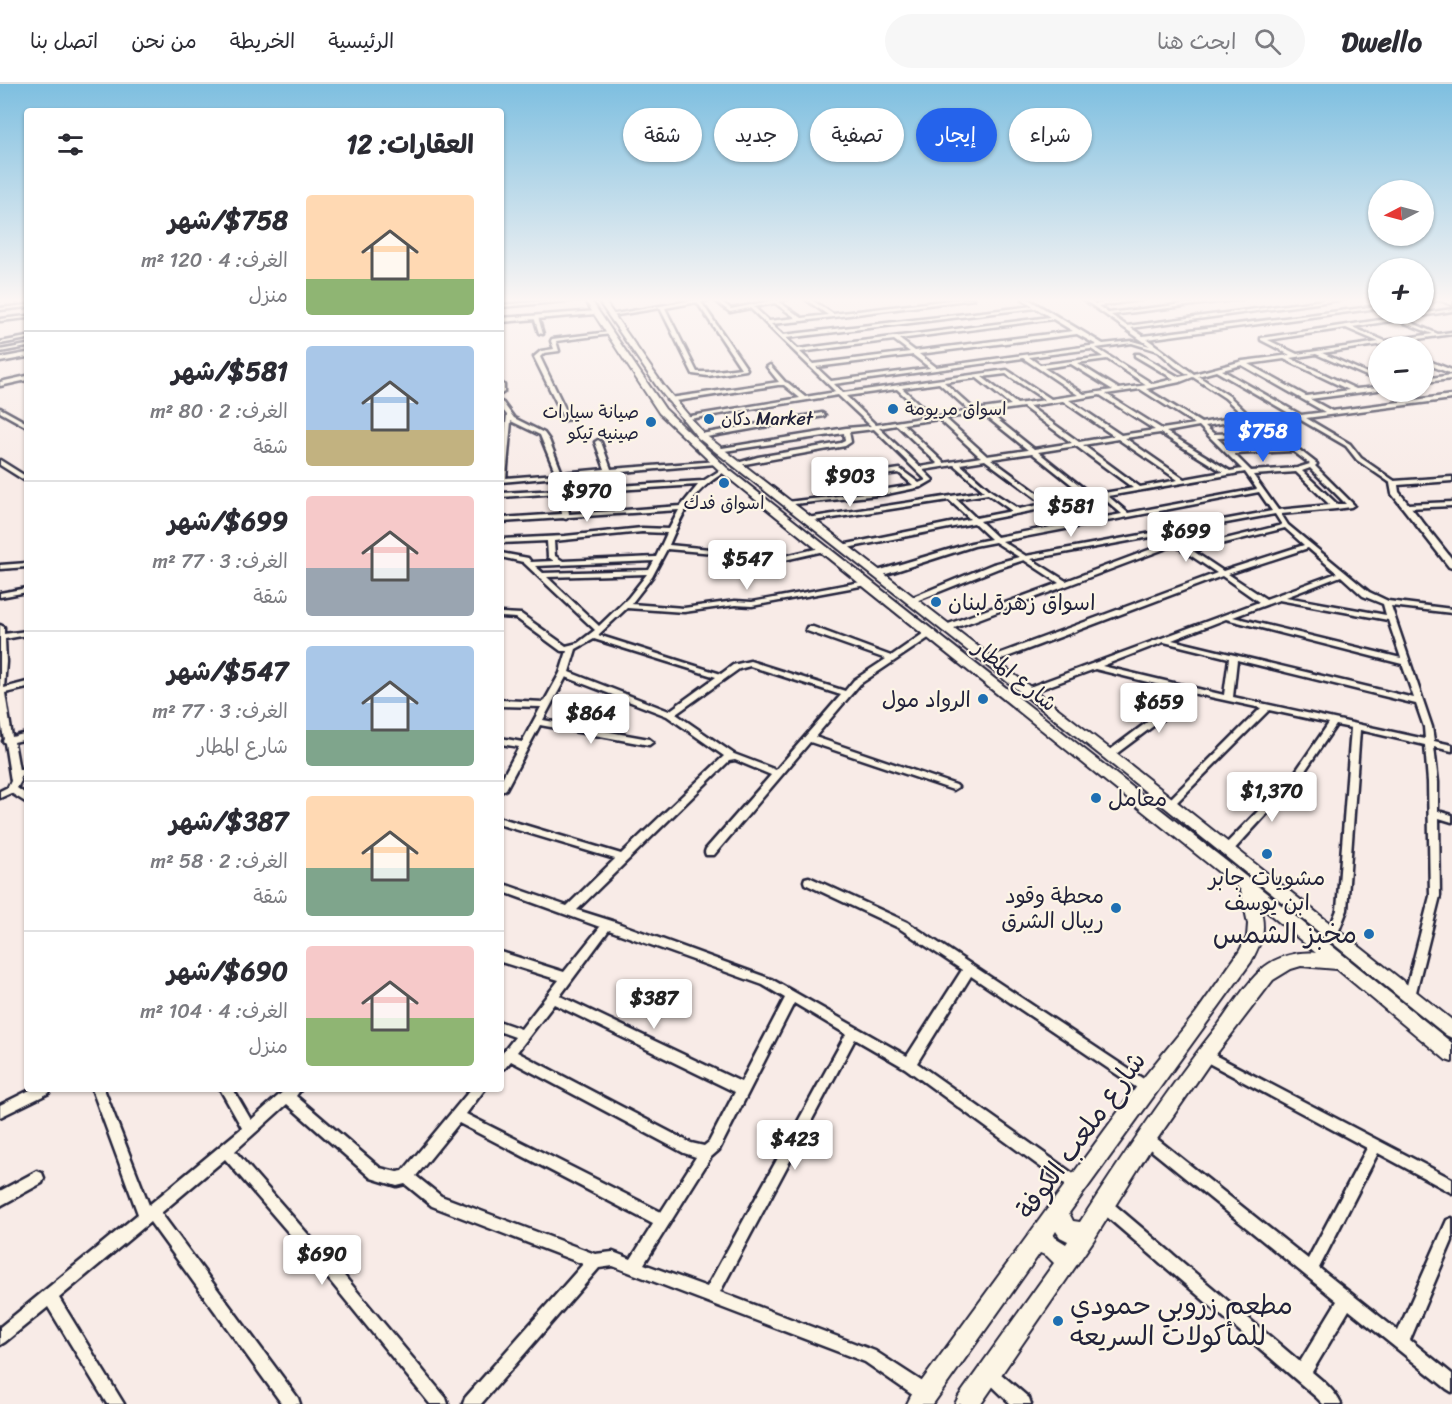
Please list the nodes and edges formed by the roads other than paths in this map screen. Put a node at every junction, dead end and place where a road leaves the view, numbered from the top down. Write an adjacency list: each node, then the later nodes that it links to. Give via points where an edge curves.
1 (539, 361): 66 (street)
2 (632, 361): 30 (main road, شارع المطار)
3 (637, 361): 30 (main road, شارع المطار)
4 (689, 361): 5 (street, via 695,372 708,374 744,369)
5 (738, 361)
6 (806, 361): 21 (street)
7 (855, 361): 21 (street)
8 (925, 361): 24 (street)
9 (989, 361): 24 (street)
10 (1030, 361): 23 (street)
11 (1089, 361): 18 (street)
12 (1111, 361): 39 (street)
13 (1147, 361): 33 (street)
14 (1172, 361): 29 (street)
15 (1264, 361): 19 (street)
16 (1291, 361): 44 (street)
17 (1336, 361): 27 (street)
18 (1073, 363): 23 (street); 43 (street)
19 (1243, 363): 25 (street); 49 (street)
20 (1434, 365): 26 (street)
21 (812, 366): 37 (street)
22 (770, 367): 36 (street)
23 (1039, 367): 47 (street)
24 (934, 368): 37 (street)
25 (1218, 370): 29 (street); 64 (street)
26 (1452, 372)
27 (1368, 375)
28 (978, 376): 35 (street); 53 (street, via 1011,373); 54 (street)
29 (1196, 376): 33 (street); 63 (street)
30 (646, 377): 52 (main road, شارع المطار); 86 (main road, شارع المطار, via 662,411)
31 (1452, 377): 34 (street)
32 (24, 379): 38 (street)
33 (1180, 380): 39 (street)
34 (1434, 380)
35 (940, 381): 40 (street); 58 (street)
36 (783, 383): 50 (street); 52 (street)
37 (828, 383): 46 (street)
38 (0, 384)
39 (1152, 386): 41 (street)
40 (898, 387): 46 (street); 65 (street)
41 (1141, 388): 43 (street); 70 (street)
42 (1368, 389): 44 (street)
43 (1118, 391): 45 (street)
44 (1355, 391): 49 (street)
45 (1100, 393): 47 (street); 73 (street)
46 (840, 394): 50 (street); 71 (street)
47 (1083, 396): 51 (street)
48 (1452, 396): 59 (street)
49 (1305, 398): 59 (street)
50 (804, 399): 67 (street)
51 (1064, 399): 53 (street); 77 (street)
52 (670, 400): 67 (main road, شارع المطار)
53 (1050, 401): 54 (street)
54 (1019, 405): 57 (street); 79 (street)
55 (504, 408): 61 (street)
56 (0, 410): 68 (street)
57 (982, 410): 58 (street); 81 (street)
58 (974, 412): 62 (street)
59 (1331, 413): 64 (street)
60 (822, 415): 75 (street)
61 (509, 416): 85 (street); 95 (street, via 543,434)
62 (940, 417): 65 (street); 83 (street)
63 (1248, 417): 70 (street); 74 (street)
64 (1299, 417): 102 (street, via 1348,445 1359,459)
65 (931, 418): 69 (street)
66 (567, 419)
67 (685, 419): 75 (main road, شارع المطار)
68 (24, 423)
69 (898, 423): 71 (street); 88 (street)
70 (1201, 425): 73 (street); 76 (street)
71 (874, 426): 72 (street); 90 (street)
72 (846, 430): 86 (street); 86 (street, via 848,442 843,446)
73 (1159, 431): 77 (street); 94 (street)
74 (1275, 434): 76 (street); 80 (street)
75 (701, 436): 86 (main road, شارع المطار)
76 (1212, 436): 82 (street)
77 (1118, 438): 79 (street); 100 (street)
78 (598, 442): 92 (street)
79 (1076, 444): 81 (street); 104 (street)
80 (1296, 449): 82 (street); 89 (street, via 1311,460)
81 (1032, 452): 83 (street); 110 (street)
82 (1228, 452): 93 (street)
83 (986, 459): 87 (street); 114 (street)
84 (0, 462): 96 (street)
85 (504, 462)
86 (723, 462): 92 (street); 101 (street); 112 (main road, شارع المطار); 124 (main road, شارع المطار, via 788,520)
87 (955, 464): 88 (street); 107 (street)
88 (943, 465): 90 (street)
89 (1312, 466): 91 (street); 116 (street, via 1351,503)
90 (918, 469): 103 (street, via 930,482)
91 (1298, 470): 93 (street); 116 (street)
92 (609, 471): 95 (street)
93 (1248, 472): 94 (street); 105 (street)
94 (1229, 473): 100 (street)
95 (561, 476): 98 (street); 106 (street)
96 (24, 478)
97 (1452, 479): 102 (street)
98 (504, 480)
99 (830, 481): 103 (street, via 900,471)
100 (1183, 481): 104 (street)
101 (703, 483): 106 (street); 117 (street)
102 (1394, 483): 115 (street, via 1395,492)
103 (919, 486): 112 (street)
104 (1138, 489): 109 (street)
105 (1261, 490): 119 (street); 120 (street)
106 (562, 491): 108 (street); 121 (street)
107 (989, 492): 111 (street); 118 (street)
108 (504, 495)
109 (1103, 495): 110 (street); 120 (street)
110 (1091, 497): 114 (street)
111 (951, 498): 123 (street); 124 (street)
112 (787, 504): 124 (main road, شارع المطار)
113 (1452, 504): 115 (street)
114 (1049, 505): 118 (street)
115 (1407, 506): 141 (street)
116 (1336, 507): 119 (street)
117 (682, 508): 121 (street); 126 (street)
118 (1017, 511): 123 (street)
119 (1277, 512): 125 (street); 127 (street)
120 (1127, 514): 130 (street)
121 (564, 517): 122 (street); 129 (street)
122 (504, 520)
123 (974, 520): 130 (street); 135 (street)
124 (808, 524): 135 (main road, شارع المطار); 136 (main road, شارع المطار)
125 (1286, 526): 133 (street); 137 (street)
126 (672, 531): 129 (street); 134 (street)
127 (1162, 533): 132 (street); 139 (street)
128 (550, 538): 129 (street); 131 (street); 142 (street, via 552,557)
129 (565, 538)
130 (995, 539): 139 (street); 149 (street)
131 (504, 541)
132 (1176, 542): 137 (street); 152 (street)
133 (1308, 546): 147 (street); 148 (street)
134 (664, 547): 136 (street, via 728,552 731,564 741,568); 140 (street)
135 (842, 547): 149 (main road, شارع المطار)
136 (824, 549): 151 (main road, شارع المطار)
137 (1189, 550): 147 (street)
138 (504, 556): 143 (street)
139 (1025, 558): 152 (street); 156 (street)
140 (658, 559): 142 (street); 146 (street)
141 (1450, 561)
142 (562, 563): 143 (street)
143 (530, 564): 150 (street)
144 (24, 565): 145 (street)
145 (0, 567)
146 (651, 572): 150 (street); 159 (street)
147 (1224, 573): 157 (street); 175 (street)
148 (1343, 573): 155 (street); 158 (street, via 1366,594)
149 (877, 574): 156 (main road, شارع المطار)
150 (540, 575): 168 (street)
151 (866, 583): 159 (street, via 752,604 684,610); 169 (main road, شارع المطار)
152 (1066, 584): 166 (street)
153 (24, 591): 154 (street)
154 (0, 595)
155 (1278, 597): 157 (street); 163 (street)
156 (911, 600): 166 (main road, شارع المطار)
157 (1265, 602): 162 (street)
158 (1386, 603): 160 (street); 163 (street)
159 (627, 606): 168 (street)
160 (1452, 611)
161 (504, 615): 172 (street, via 518,616 555,643)
162 (1225, 617): 171 (street); 176 (street)
163 (1391, 618): 176 (street)
164 (0, 627): 170 (street)
165 (810, 628): 174 (street)
166 (946, 628): 175 (main road, شارع المطار)
167 (24, 633): 170 (street)
168 (596, 633): 172 (street); 180 (street)
169 (930, 633): 174 (street); 187 (main road, شارع المطار)
170 (1, 637): 177 (street)
171 (1164, 640): 173 (street); 178 (street)
172 (572, 648): 179 (street)
173 (1233, 656): 186 (street); 188 (street)
174 (892, 659): 185 (street, via 857,682)
175 (988, 661): 184 (main road, شارع المطار)
176 (1407, 662): 188 (street)
177 (1, 663): 183 (street)
178 (1094, 666): 182 (street); 184 (street)
179 (564, 674): 190 (street); 192 (street)
180 (723, 677): 185 (street, via 750,663); 192 (street)
181 (24, 686): 183 (street)
182 (1190, 690): 186 (street); 206 (street, via 1165,714)
183 (0, 692): 200 (street)
184 (1029, 693): 187 (main road, via 1026,701); 193 (main road, شارع المطار)
185 (848, 694): 199 (street)
186 (1228, 699): 191 (street)
187 (1014, 700): 196 (main road, شارع المطار)
188 (1420, 702): 203 (street)
189 (504, 704): 190 (street)
190 (546, 705): 194 (street)
191 (1267, 707): 195 (street); 216 (street)
192 (670, 714): 207 (street)
193 (1061, 717): 196 (main road, via 1049,716); 206 (main road, شارع المطار)
194 (537, 722): 202 (street); 204 (street)
195 (1334, 722): 197 (street); 220 (street, via 1297,776)
196 (1044, 724): 224 (main road, شارع المطار)
197 (1356, 727): 203 (street); 228 (street, via 1342,910)
198 (24, 737): 200 (street)
199 (809, 738): 210 (street); 212 (street)
200 (5, 740): 209 (street)
201 (504, 742): 204 (street)
202 (649, 742)
203 (1430, 744): 205 (street); 217 (street)
204 (525, 745): 211 (street)
205 (1452, 748)
206 (1109, 755): 216 (main road, شارع المطار)
207 (731, 756): 210 (street); 222 (street)
208 (24, 772): 209 (street)
209 (14, 774): 213 (street)
210 (778, 774): 221 (street)
211 (504, 784)
212 (953, 787)
213 (12, 789): 214 (street); 215 (street)
214 (0, 795)
215 (24, 798)
216 (1170, 804): 220 (main road, شارع المطار)
217 (1434, 813): 218 (street); 234 (street, via 1435,896)
218 (1452, 819)
219 (504, 822): 222 (street)
220 (1227, 850): 228 (main road, شارع المطار)
221 (710, 852)
222 (623, 858): 226 (street)
223 (809, 881): 231 (street, via 894,919)
224 (1248, 887): 230 (main road, شارع المطار); 236 (main road, شارع ملعب الكوفة, via 1255,937)
225 (504, 888): 226 (street)
226 (570, 910): 227 (street)
227 (608, 924): 232 (street); 233 (street, via 767,982)
228 (1332, 935): 234 (main road, شارع المطار)
229 (504, 958): 232 (street)
230 (1340, 963): 237 (main road, via 1302,957 1279,966); 242 (main road, شارع المطار)
231 (969, 969): 245 (street); 246 (street)
232 (567, 978): 235 (street)
233 (792, 996): 240 (street); 247 (street)
234 (1410, 997): 239 (main road, شارع المطار)
235 (552, 998): 241 (street); 247 (street)
236 (1216, 999): 237 (main road, via 1229,1002); 246 (main road, شارع ملعب الكوفة)
237 (1238, 1012): 243 (main road)
238 (504, 1028): 241 (street)
239 (1452, 1030)
240 (853, 1032): 245 (street); 277 (street)
241 (524, 1035): 244 (street)
242 (1452, 1054)
243 (1205, 1055): 256 (main road); 257 (street)
244 (505, 1059): 259 (street, via 689,1149)
245 (909, 1064): 262 (street)
246 (1147, 1088): 262 (main road, شارع ملعب الكوفة)
247 (744, 1090): 259 (street, via 714,1146)
248 (39, 1092): 253 (street)
249 (99, 1092): 267 (street)
250 (228, 1092): 255 (street)
251 (474, 1092): 254 (street)
252 (291, 1093): 255 (street); 260 (street, via 376,1173 397,1179)
253 (0, 1111)
254 (457, 1116): 260 (street); 268 (street)
255 (250, 1130): 258 (street)
256 (1146, 1138): 265 (main road); 275 (street)
257 (1375, 1145): 263 (street); 275 (street)
258 (226, 1150): 267 (street); 287 (street)
259 (706, 1153): 268 (street)
260 (406, 1177): 272 (street, via 437,1201)
261 (37, 1178): 264 (street)
262 (1077, 1185): 266 (main road, شارع ملعب الكوفة)
263 (1452, 1186)
264 (0, 1199)
265 (1104, 1205): 270 (main road); 282 (street)
266 (1057, 1213): 270 (main road, via 1067,1230); 271 (main road, شارع ملعب الكوفة)
267 (149, 1214): 276 (street); 285 (street)
268 (663, 1221): 274 (street)
269 (1452, 1224): 280 (street)
270 (1086, 1234): 273 (main road)
271 (1036, 1243): 273 (main road, via 1052,1245); 284 (main road, شارع ملعب الكوفة)
272 (595, 1261): 274 (street, via 613,1259); 288 (street)
273 (1065, 1265): 281 (main road)
274 (634, 1267): 277 (street)
275 (1310, 1270): 278 (street)
276 (50, 1296): 279 (street); 286 (street)
277 (710, 1296): 284 (street, via 870,1356)
278 (1347, 1299): 280 (street); 282 (street)
279 (0, 1337)
280 (1401, 1342): 283 (street)
281 (989, 1373): 289 (main road); 290 (street)
282 (1302, 1374): 291 (street)
283 (1452, 1384)
284 (922, 1399)
285 (289, 1403)
286 (116, 1404)
287 (440, 1404)
288 (471, 1404)
289 (967, 1404)
290 (1023, 1404)
291 (1333, 1404)

